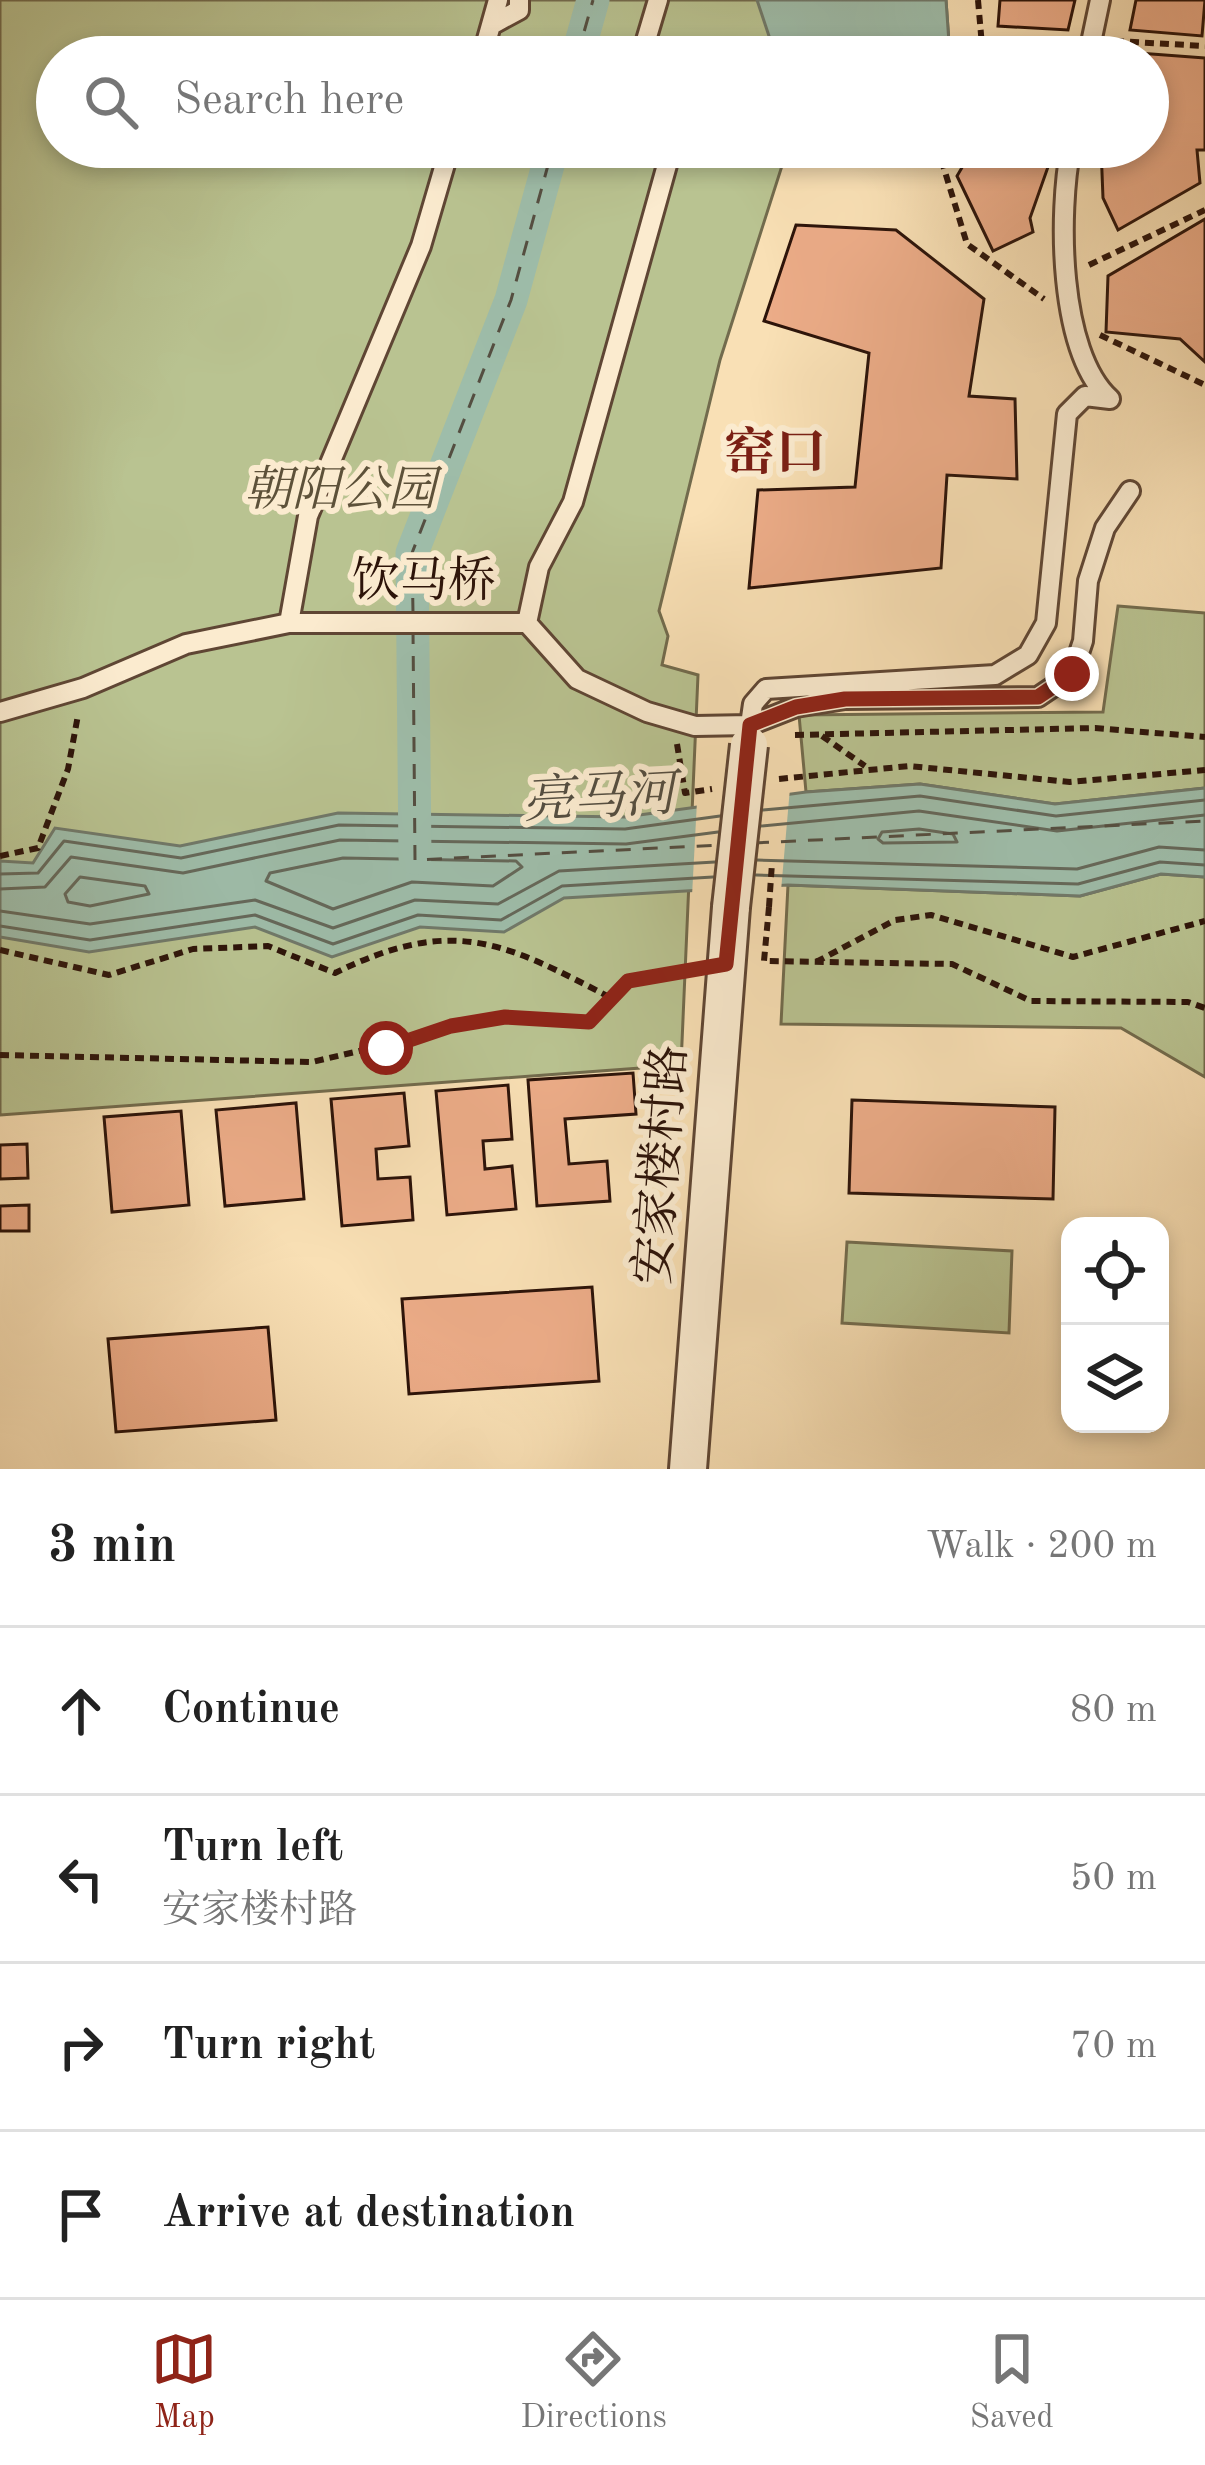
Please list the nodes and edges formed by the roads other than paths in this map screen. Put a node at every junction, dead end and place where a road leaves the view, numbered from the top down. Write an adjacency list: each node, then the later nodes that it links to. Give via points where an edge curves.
1 (498, 0): 5 (lane)
2 (519, 0): 5 (lane, via 519,10)
3 (658, 0): 7 (lane)
4 (1100, 0): 8 (lane)
5 (495, 22): 6 (lane)
6 (490, 36)
7 (647, 36)
8 (1092, 36)
9 (444, 168): 14 (lane, via 421,246 308,516)
10 (666, 168): 13 (lane, via 573,502 538,567)
11 (1067, 168): 16 (lane, via 1066,275 1092,382 1111,399 1085,396 1067,414 1046,623 1028,655 995,675 766,689 753,704)
12 (1130, 491): 16 (lane, via 1105,528 1088,580 1072,674 1038,697 845,699 796,707)
13 (527, 622): 14 (lane, 饮马桥); 16 (lane, via 577,679 695,726)
14 (289, 623): 15 (lane, 饮马桥, via 186,644)
15 (0, 712)
16 (760, 735): 17 (street, 安家楼村路, bridge, via 731,908)
17 (688, 1469)

